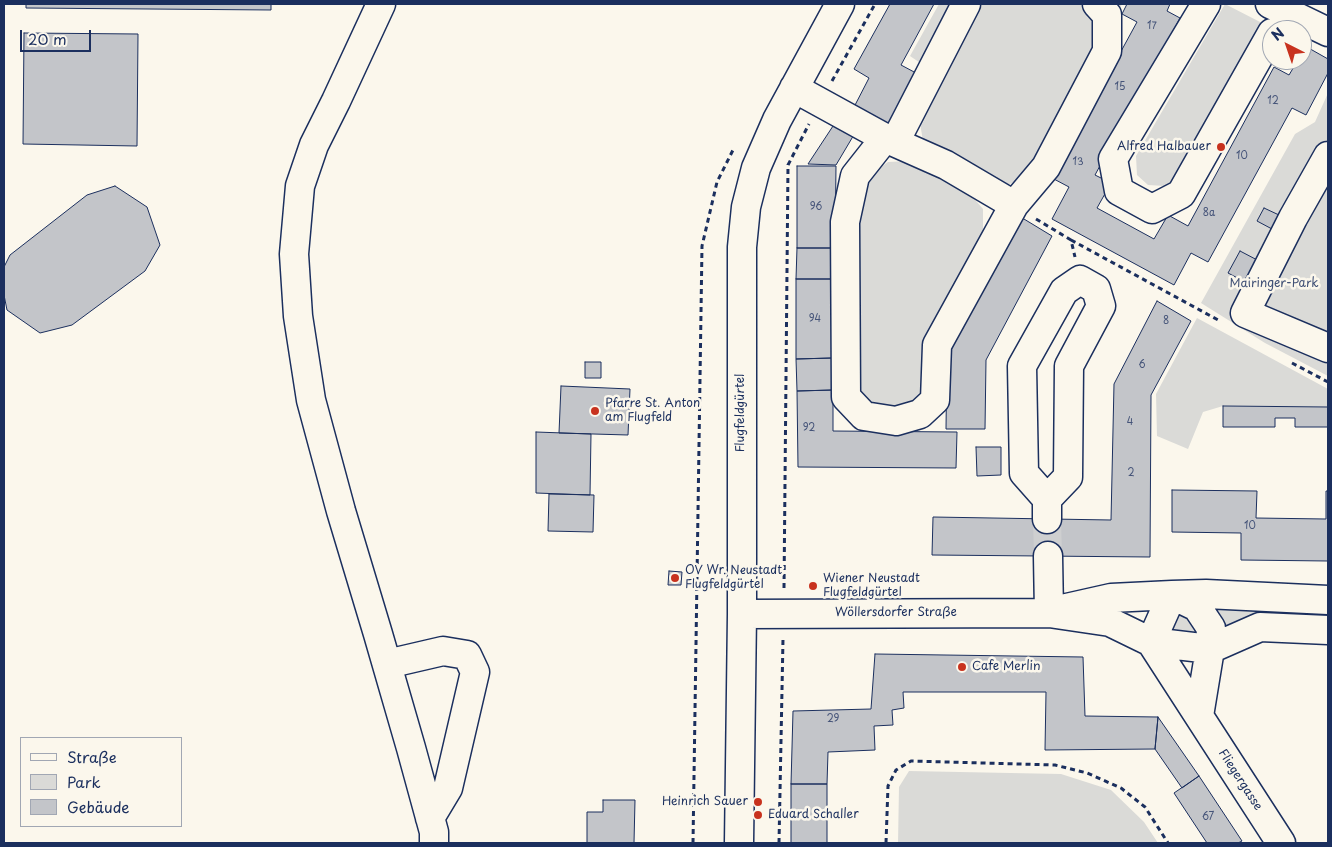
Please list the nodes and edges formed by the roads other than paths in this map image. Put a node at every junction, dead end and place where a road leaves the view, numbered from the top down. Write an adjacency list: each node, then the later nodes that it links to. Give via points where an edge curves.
1 (381, 4): 22 (street, via 314,145 300,186 294,254 298,316 311,400)
2 (966, 4): 9 (street)
3 (1097, 4): 11 (street, via 1107,16 1107,51 1046,167)
4 (1206, 4): 6 (street, via 1113,159 1119,191 1152,208 1181,194)
5 (837, 5): 8 (street, Flugfeldgürtel)
6 (1275, 19): 7 (street)
7 (1328, 32)
8 (794, 88): 9 (street); 18 (street, Flugfeldgürtel, via 776,120 756,168 746,207 743,239)
9 (890, 140): 11 (street, via 946,165); 11 (street, via 855,176 845,222 846,397 864,416 896,421 920,414 935,400 937,345)
10 (1328, 156): 13 (street, via 1245,313)
11 (1014, 205)
12 (1080, 280): 12 (street, via 1096,289 1100,306 1069,366 1068,477 1047,509 1024,473 1022,366 1064,291)
13 (1328, 348)
14 (1048, 556): 17 (street)
15 (1172, 595): 16 (street, Wöllersdorfer Straße); 17 (street, Wöllersdorfer Straße, via 1111,598); 20 (street); 21 (street, via 1197,607 1211,628)
16 (1328, 600)
17 (1049, 613): 18 (street, Wöllersdorfer Straße); 20 (street, Wöllersdorfer Straße, via 1110,622)
18 (742, 614): 25 (street, Flugfeldgürtel)
19 (1328, 630): 21 (street, via 1260,627)
20 (1151, 642): 21 (street, Wöllersdorfer Straße); 23 (street, Fliegergasse)
21 (1210, 649): 23 (street)
22 (387, 664): 24 (street); 24 (street, via 443,651 467,655 475,672)
23 (1199, 716): 26 (street, Fliegergasse)
24 (436, 834)
25 (739, 843)
26 (1281, 843)

